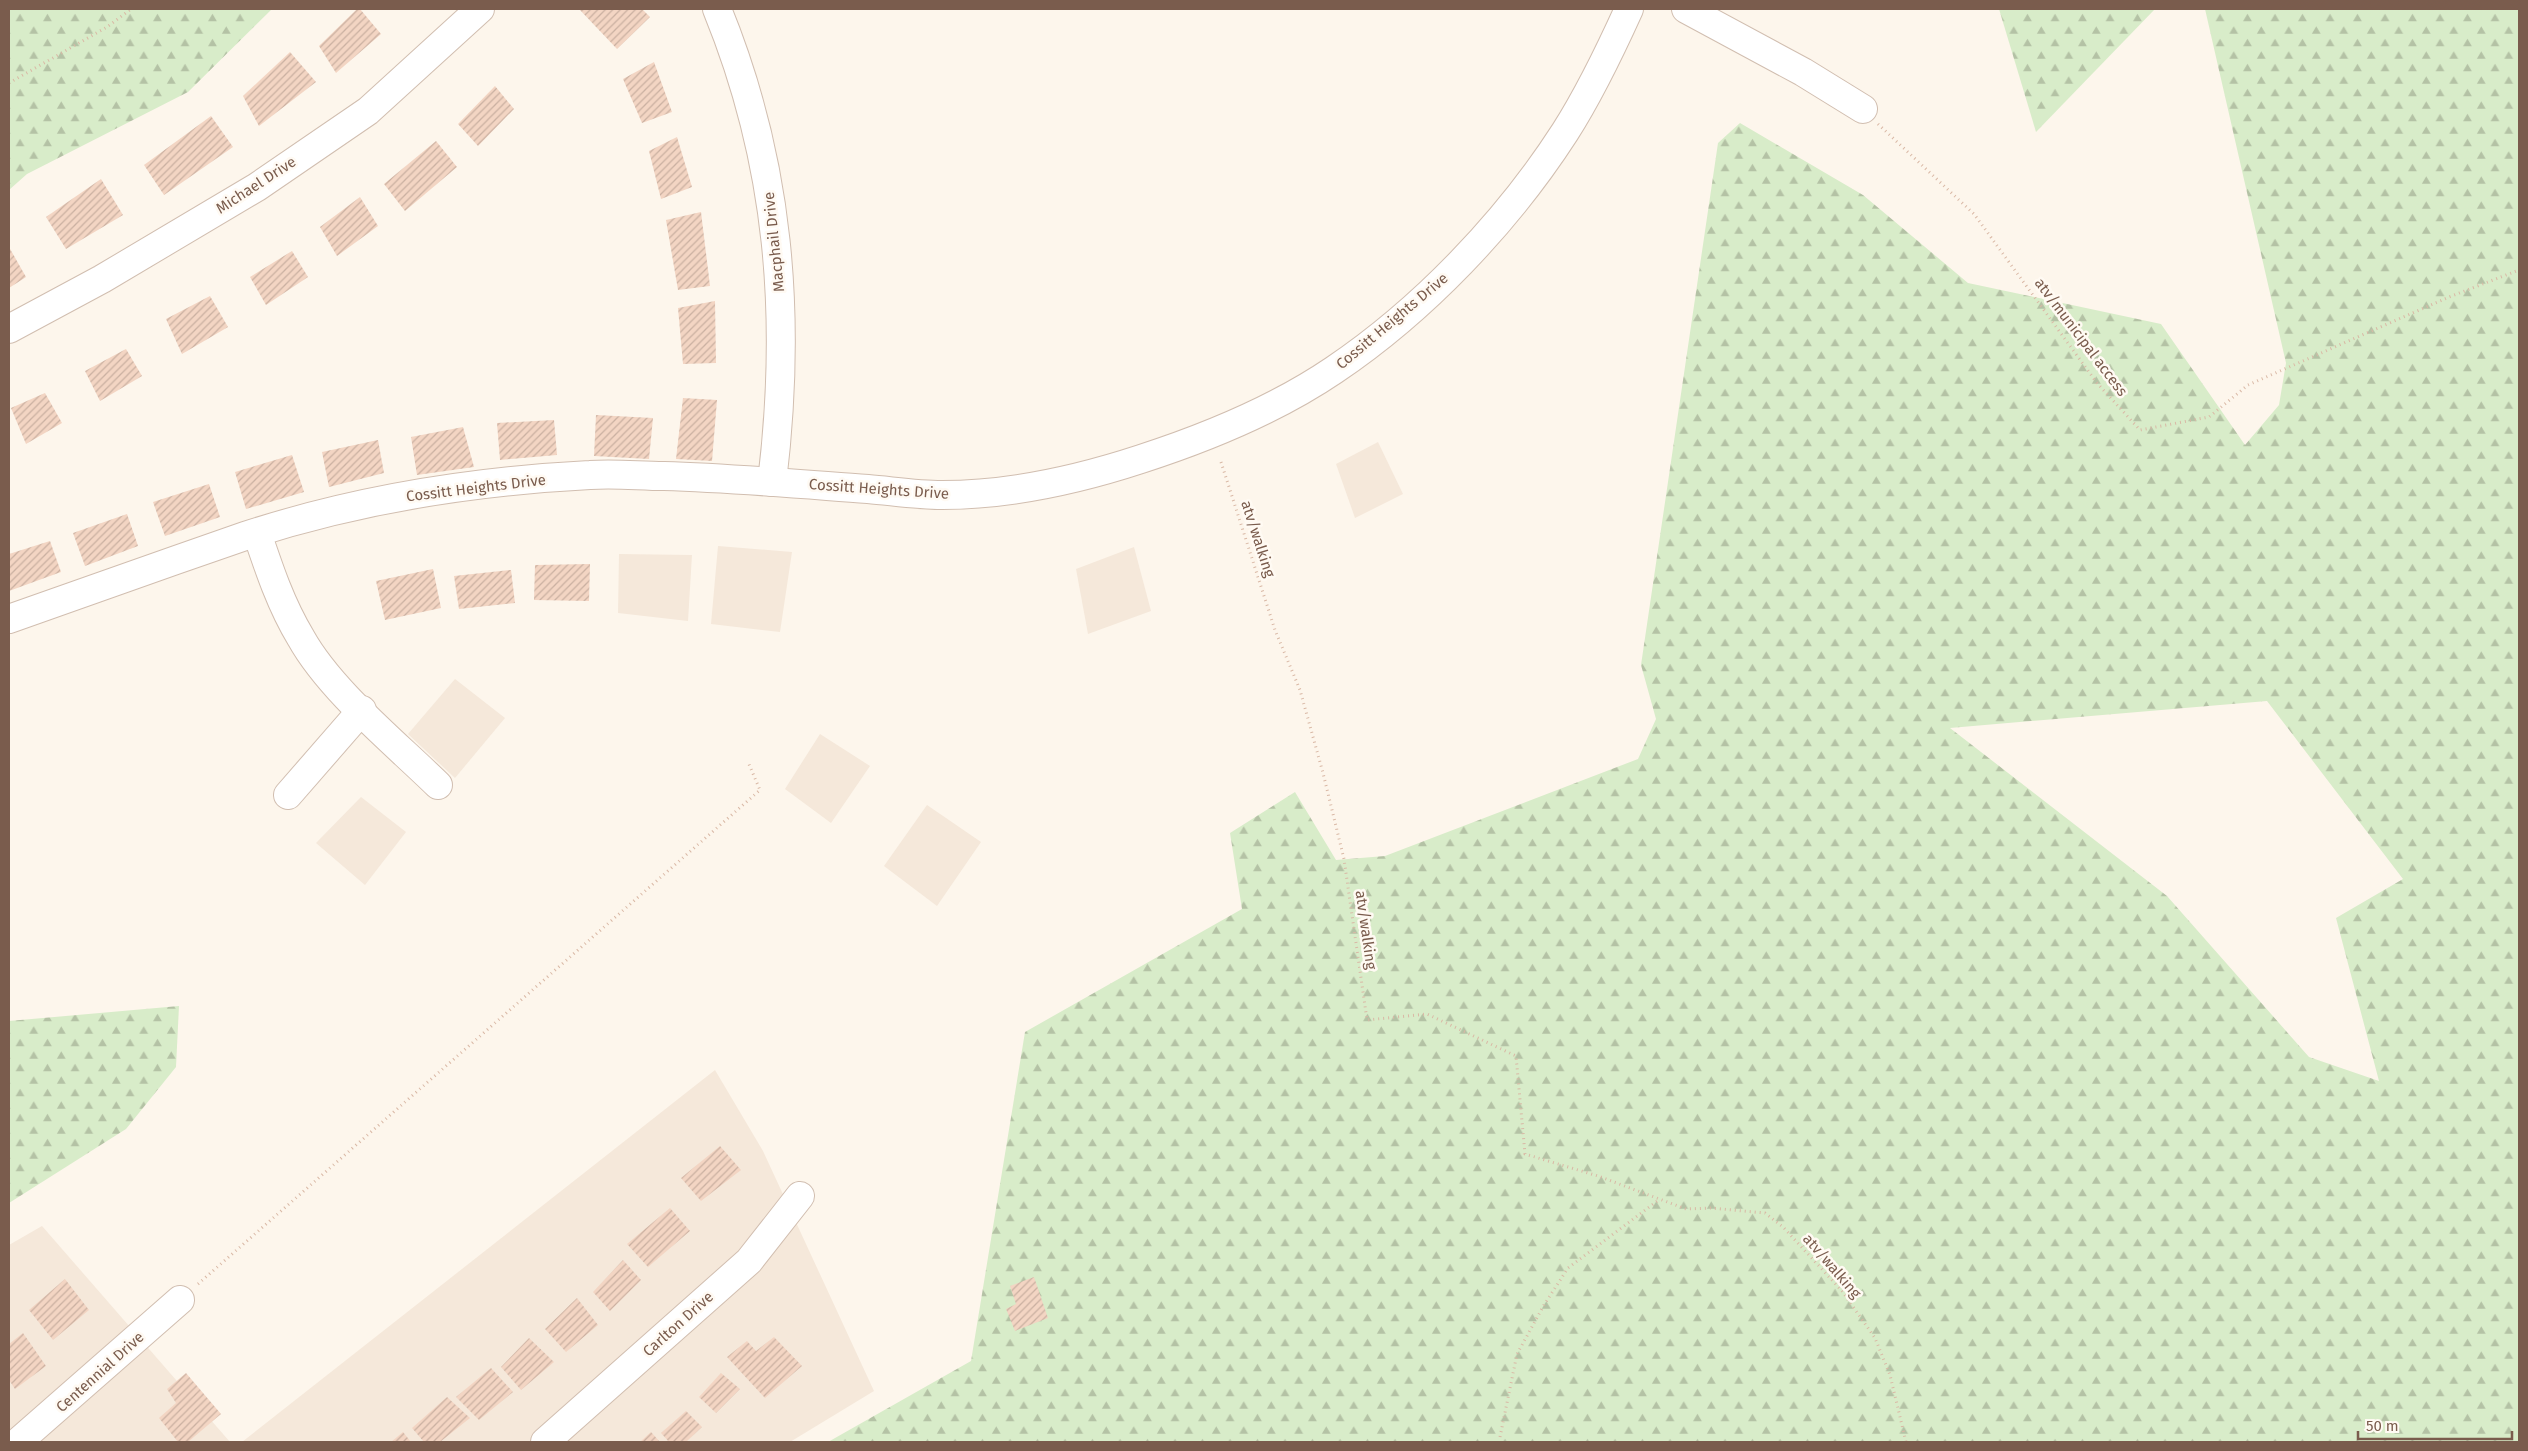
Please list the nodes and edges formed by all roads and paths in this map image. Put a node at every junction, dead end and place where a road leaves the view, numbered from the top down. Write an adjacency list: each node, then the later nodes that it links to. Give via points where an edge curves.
1 (131, 9): 6 (path, via 107,27)
2 (480, 9): 9 (street, Michael Drive, via 368,111 257,187)
3 (718, 9): 11 (street, Macphail Drive, via 739,64 754,121 777,240 782,363)
4 (1629, 9): 11 (street, Cossitt Heights Drive, via 1592,88 1564,135 1496,223 1455,267 1382,333 1333,371 1284,400 1236,425 1120,466 1002,492 941,495)
5 (1686, 9): 7 (street, via 1803,72)
6 (9, 83)
7 (1863, 109): 8 (path, atv/municipal access, via 1974,214 2097,383 2140,430 2209,417 2248,385)
8 (2519, 270)
9 (9, 329)
10 (1221, 462): 19 (path, atv/walking, via 1276,630 1300,690 1323,773 1344,859 1367,1020 1427,1014 1516,1056 1525,1154)
11 (772, 482): 12 (street, Cossitt Heights Drive, via 594,474 506,482 398,498)
12 (257, 533): 13 (street, Cossitt Heights Drive); 14 (street, via 273,580 301,639 329,678)
13 (9, 619)
14 (362, 710): 16 (street); 17 (street)
15 (748, 762): 20 (path, via 760,790)
16 (438, 785)
17 (288, 795)
18 (800, 1196): 22 (street, Carlton Drive, via 749,1261)
19 (1660, 1199): 23 (path, via 1563,1275 1517,1354); 24 (path, atv/walking, via 1686,1209 1765,1213 1783,1227 1842,1291 1875,1338 1890,1375)
20 (180, 1300): 21 (street, Centennial Drive)
21 (18, 1442)
22 (545, 1442)
23 (1500, 1442)
24 (1906, 1442)

